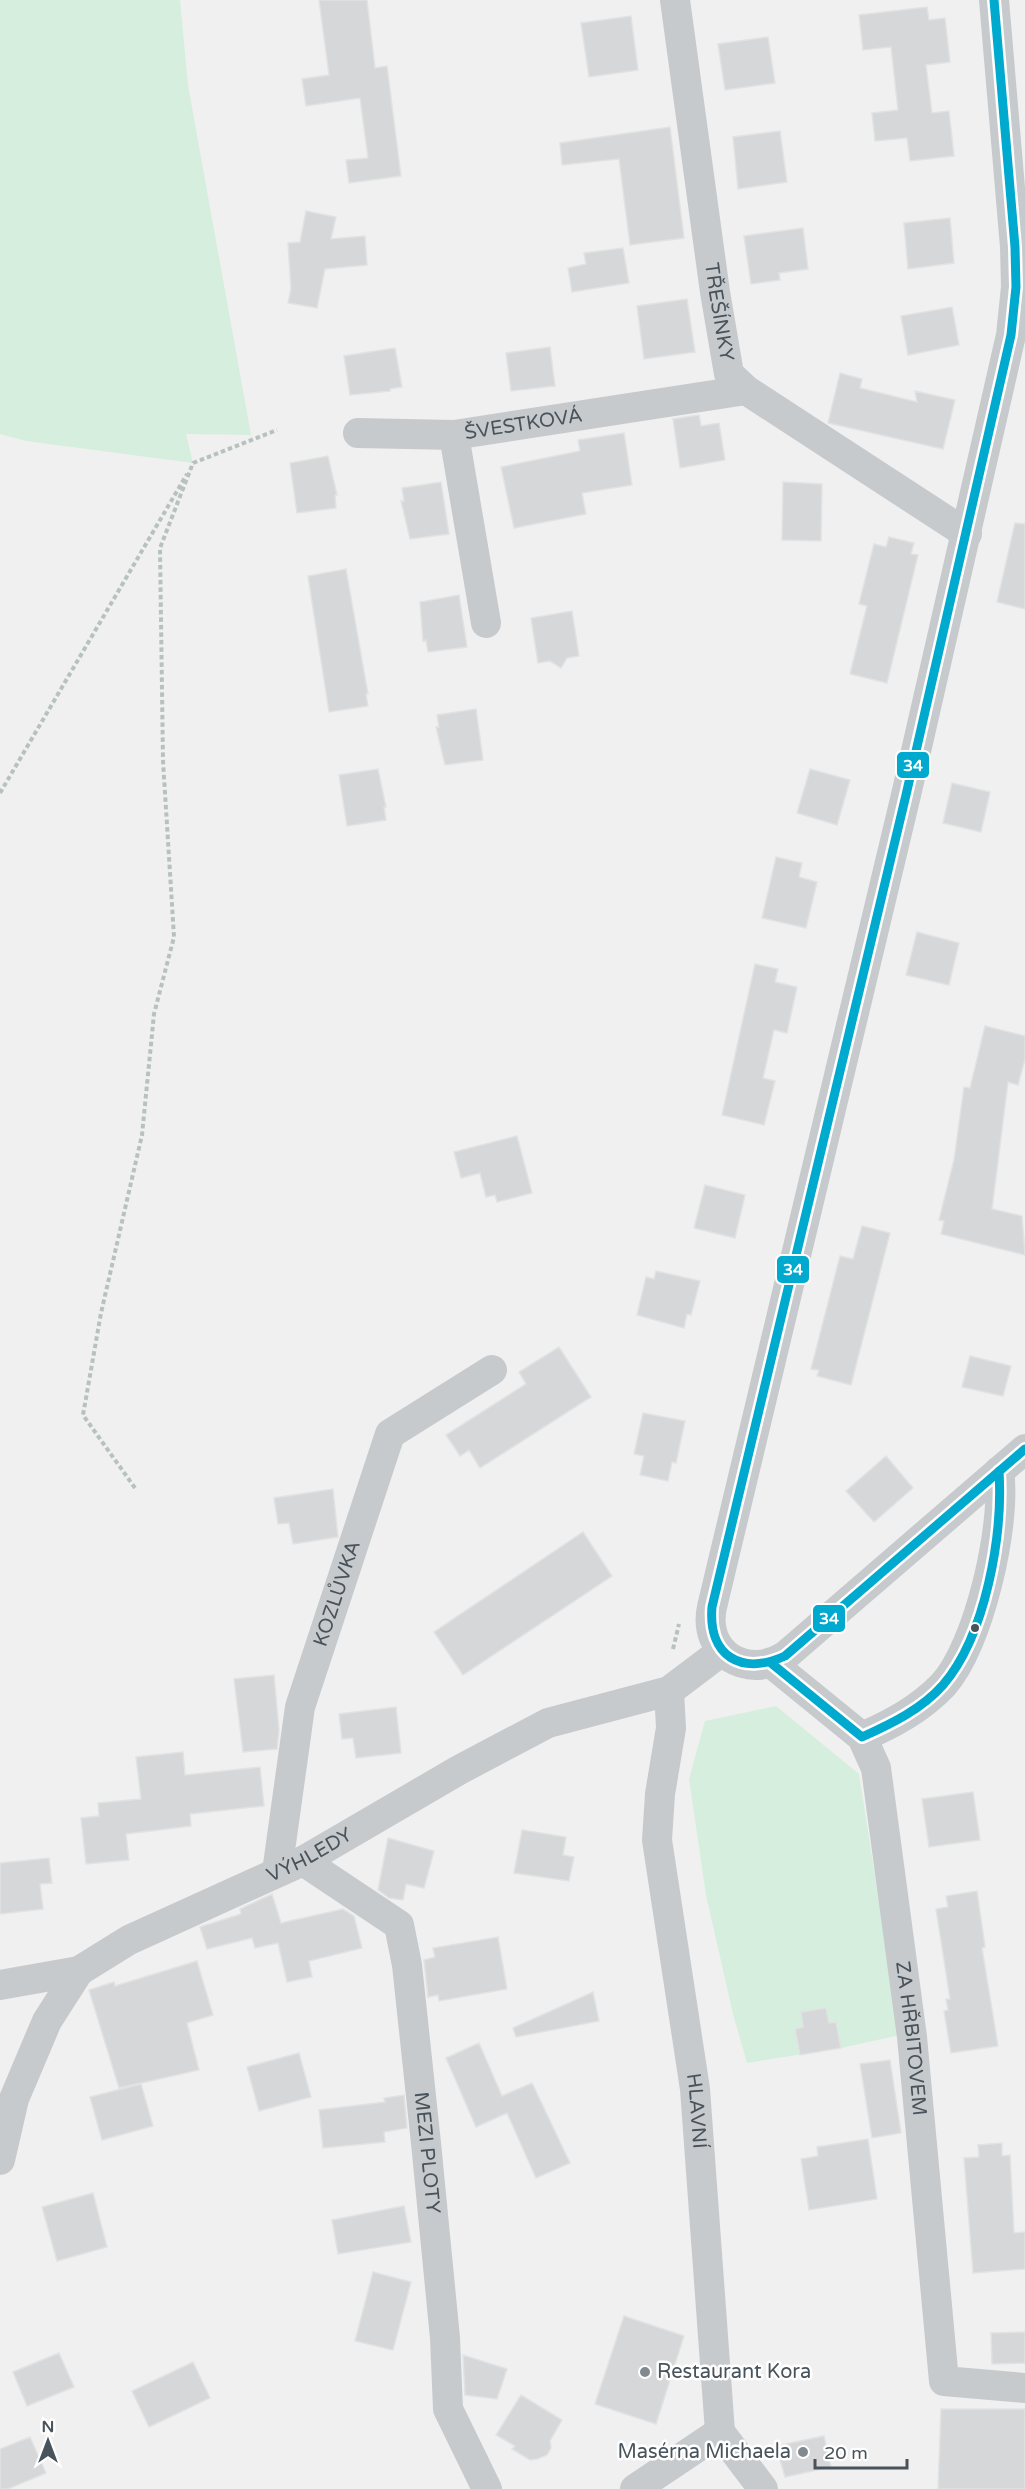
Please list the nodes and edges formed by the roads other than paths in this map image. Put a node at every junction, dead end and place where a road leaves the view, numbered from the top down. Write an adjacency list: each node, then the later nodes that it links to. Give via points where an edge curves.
1 (675, 0): 5 (street, TŘEŠÍNKY, via 714,292 729,374)
2 (994, 0): 3 (street)
3 (1018, 174): 4 (street)
4 (1021, 288): 8 (street)
5 (746, 390): 7 (street, ŠVESTKOVÁ); 8 (street, TŘEŠÍNKY)
6 (358, 434): 7 (street)
7 (454, 435): 9 (street, ŠVESTKOVÁ)
8 (967, 534): 13 (street, via 712,1607 711,1630)
9 (486, 623)
10 (492, 1370): 17 (street, KOZLŮVKA, via 390,1434 300,1707)
11 (1025, 1449): 12 (street)
12 (999, 1471): 14 (street, via 811,1636); 16 (street, via 1002,1506 991,1564 969,1641 958,1664 918,1707)
13 (722, 1651): 14 (street, via 745,1665); 15 (street, VÝHLEDY)
14 (771, 1663): 16 (street, ZA HŘBITOVEM)
15 (669, 1691): 17 (street, VÝHLEDY, via 548,1723); 22 (street, HLAVNÍ, via 671,1728 657,1840 695,2089)
16 (862, 1737): 21 (street, ZA HŘBITOVEM, via 876,1768 912,2037 944,2381)
17 (290, 1867): 18 (street, VÝHLEDY, via 129,1940); 23 (street, MEZI PLOTY, via 399,1925 407,1965 426,2143 448,2409)
18 (79, 1971): 19 (street); 20 (street, VÝHLEDY, via 46,2021 14,2099)
19 (0, 1985)
20 (0, 2160)
21 (1025, 2388)
22 (720, 2432): 24 (street); 25 (street)
23 (487, 2489)
24 (635, 2489)
25 (763, 2489)

